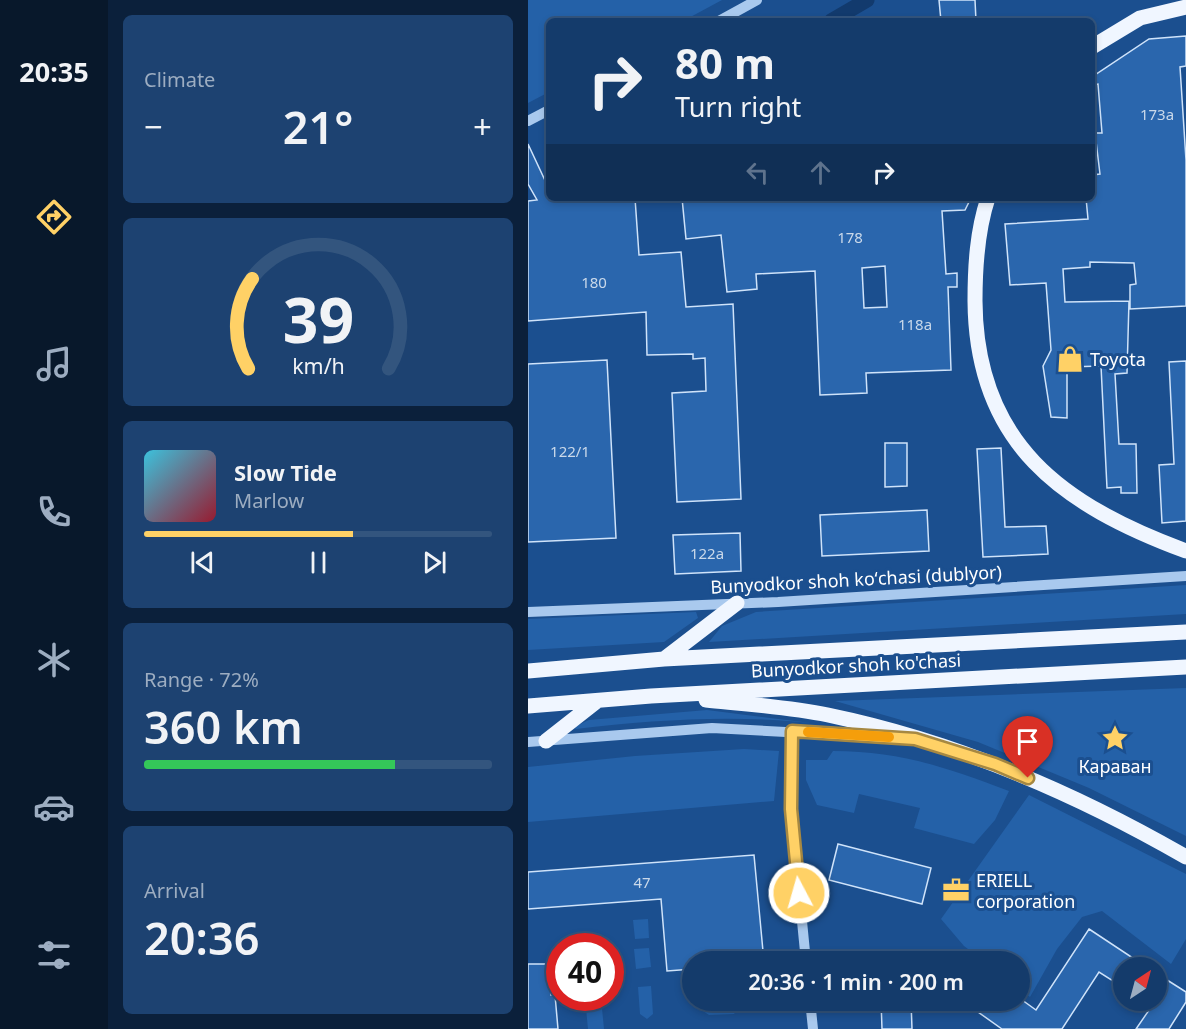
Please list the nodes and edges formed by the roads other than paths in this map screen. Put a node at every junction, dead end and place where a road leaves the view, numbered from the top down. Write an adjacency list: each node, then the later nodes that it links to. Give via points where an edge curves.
1 (757, 0): 3 (street)
2 (1186, 7): 4 (main road, via 1140,18)
3 (724, 18)
4 (1095, 45)
5 (546, 112): 6 (street)
6 (528, 121)
7 (987, 201): 8 (main road, via 976,249 975,316 991,400 1009,432 1037,465 1100,514)
8 (1186, 551)
9 (1186, 576): 10 (street, Bunyodkor shoh koʻchasi (dublyor))
10 (737, 603): 11 (street, Bunyodkor shoh koʻchasi (dublyor)); 13 (main road)
11 (528, 612)
12 (1186, 632): 13 (main road, Bunyodkor shoh ko'chasi)
13 (664, 659): 15 (main road, Bunyodkor shoh ko'chasi)
14 (1186, 667): 16 (main road, Bunyodkor shoh ko'chasi)
15 (528, 671)
16 (651, 696): 17 (main road, Bunyodkor shoh ko'chasi); 20 (main road, via 816,714)
17 (597, 701): 18 (main road, Bunyodkor shoh ko'chasi); 21 (main road)
18 (528, 706)
19 (792, 731): 20 (street); 21 (street, via 700,729); 24 (street, via 791,809)
20 (915, 739): 23 (main road, via 1028,778)
21 (546, 741): 22 (street)
22 (528, 742)
23 (1186, 857)
24 (805, 951)
25 (811, 1011): 26 (street)
26 (813, 1029)

